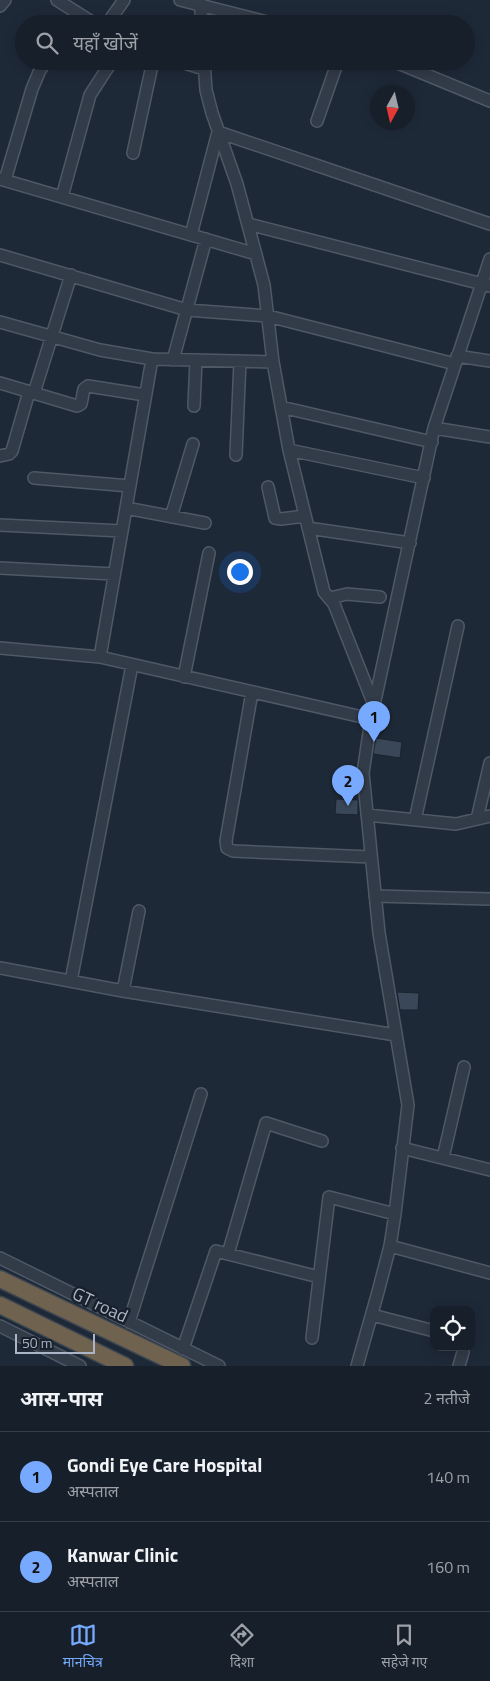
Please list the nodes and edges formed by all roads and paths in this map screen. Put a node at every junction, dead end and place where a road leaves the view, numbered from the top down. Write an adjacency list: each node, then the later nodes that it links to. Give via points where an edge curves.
1 (5, 0): 6 (street)
2 (57, 0): 7 (street)
3 (124, 0): 8 (street)
4 (180, 0): 5 (street)
5 (201, 3): 9 (street)
6 (0, 6)
7 (72, 15)
8 (114, 15)
9 (243, 15)
10 (40, 70): 20 (street)
11 (106, 70): 21 (street, via 90,94)
12 (150, 70): 19 (street)
13 (204, 70): 18 (street, via 206,90)
14 (335, 70): 17 (street)
15 (415, 70): 16 (street)
16 (490, 102)
17 (317, 121)
18 (218, 132): 22 (street, via 238,184); 23 (street); 24 (street)
19 (133, 153)
20 (3, 180): 21 (street)
21 (62, 197): 24 (street)
22 (248, 224): 26 (street); 30 (street)
23 (490, 224)
24 (192, 235): 25 (street)
25 (206, 239): 26 (street); 31 (street)
26 (256, 254): 32 (street)
27 (0, 255): 29 (street)
28 (490, 258): 30 (street)
29 (71, 276): 31 (street); 34 (street)
30 (486, 285): 38 (street)
31 (187, 310): 32 (street); 36 (street)
32 (268, 316): 38 (street); 41 (street)
33 (0, 322): 34 (street)
34 (52, 336): 35 (street, via 100,350); 43 (street)
35 (152, 359): 36 (street); 44 (street)
36 (174, 360): 37 (street)
37 (196, 360): 39 (street); 45 (street)
38 (456, 360): 40 (street); 47 (street)
39 (240, 361): 41 (street); 52 (street)
40 (490, 361)
41 (273, 362): 46 (street)
42 (0, 383): 43 (street)
43 (31, 393): 44 (street, via 78,406 88,386); 53 (street, via 12,451)
44 (146, 395): 56 (street)
45 (194, 406)
46 (281, 407): 49 (street); 51 (street)
47 (434, 428): 48 (street); 49 (street)
48 (490, 437)
49 (432, 442): 55 (street)
50 (193, 444): 59 (street)
51 (289, 450): 55 (street); 60 (street)
52 (236, 455)
53 (0, 456)
54 (34, 478): 56 (street)
55 (424, 478): 64 (street)
56 (130, 486): 58 (street)
57 (268, 486): 60 (street, via 276,518)
58 (126, 508): 59 (street); 63 (street)
59 (171, 517): 61 (street)
60 (306, 522): 64 (street); 69 (street, via 324,592)
61 (205, 523)
62 (0, 525): 63 (street)
63 (122, 531): 67 (street)
64 (410, 543): 76 (street)
65 (210, 553): 74 (street)
66 (0, 568): 67 (street)
67 (114, 574): 72 (street)
68 (380, 597): 69 (street, via 347,594)
69 (330, 598): 76 (street)
70 (458, 626): 81 (street)
71 (0, 648): 72 (street)
72 (100, 657): 73 (street)
73 (132, 664): 74 (street); 88 (street)
74 (184, 677): 75 (street)
75 (252, 692): 77 (street); 83 (street, via 227,848 233,851)
76 (374, 705): 77 (street)
77 (371, 719): 79 (street, via 362,773)
78 (490, 763): 82 (street)
79 (367, 815): 81 (street); 83 (street)
80 (490, 816): 82 (street)
81 (415, 820): 82 (street, via 456,824)
82 (477, 820)
83 (371, 857): 84 (street)
84 (375, 896): 85 (street); 90 (street)
85 (490, 899)
86 (139, 911): 89 (street)
87 (0, 968): 88 (street)
88 (71, 981): 89 (street)
89 (123, 991): 90 (street)
90 (396, 1035): 94 (street, via 408,1105)
91 (464, 1067): 95 (street)
92 (201, 1094): 106 (street)
93 (322, 1141): 99 (street, via 266,1123)
94 (402, 1148): 95 (street); 97 (street)
95 (443, 1158): 96 (street)
96 (490, 1170)
97 (395, 1214): 98 (street); 102 (street, via 329,1197)
98 (390, 1246): 101 (street); 105 (street)
99 (228, 1254): 102 (street); 110 (street, via 216,1251)
100 (0, 1258): 106 (street)
101 (490, 1273)
102 (319, 1277): 109 (street)
103 (0, 1279): 114 (highway, GT road)
104 (0, 1305): 113 (highway)
105 (372, 1315): 108 (street); 116 (street)
106 (129, 1322): 110 (street)
107 (0, 1326): 112 (street)
108 (430, 1329)
109 (312, 1338)
110 (183, 1349): 115 (street)
111 (463, 1351): 117 (street)
112 (80, 1366)
113 (125, 1366)
114 (182, 1366)
115 (219, 1366)
116 (357, 1366)
117 (459, 1366)

